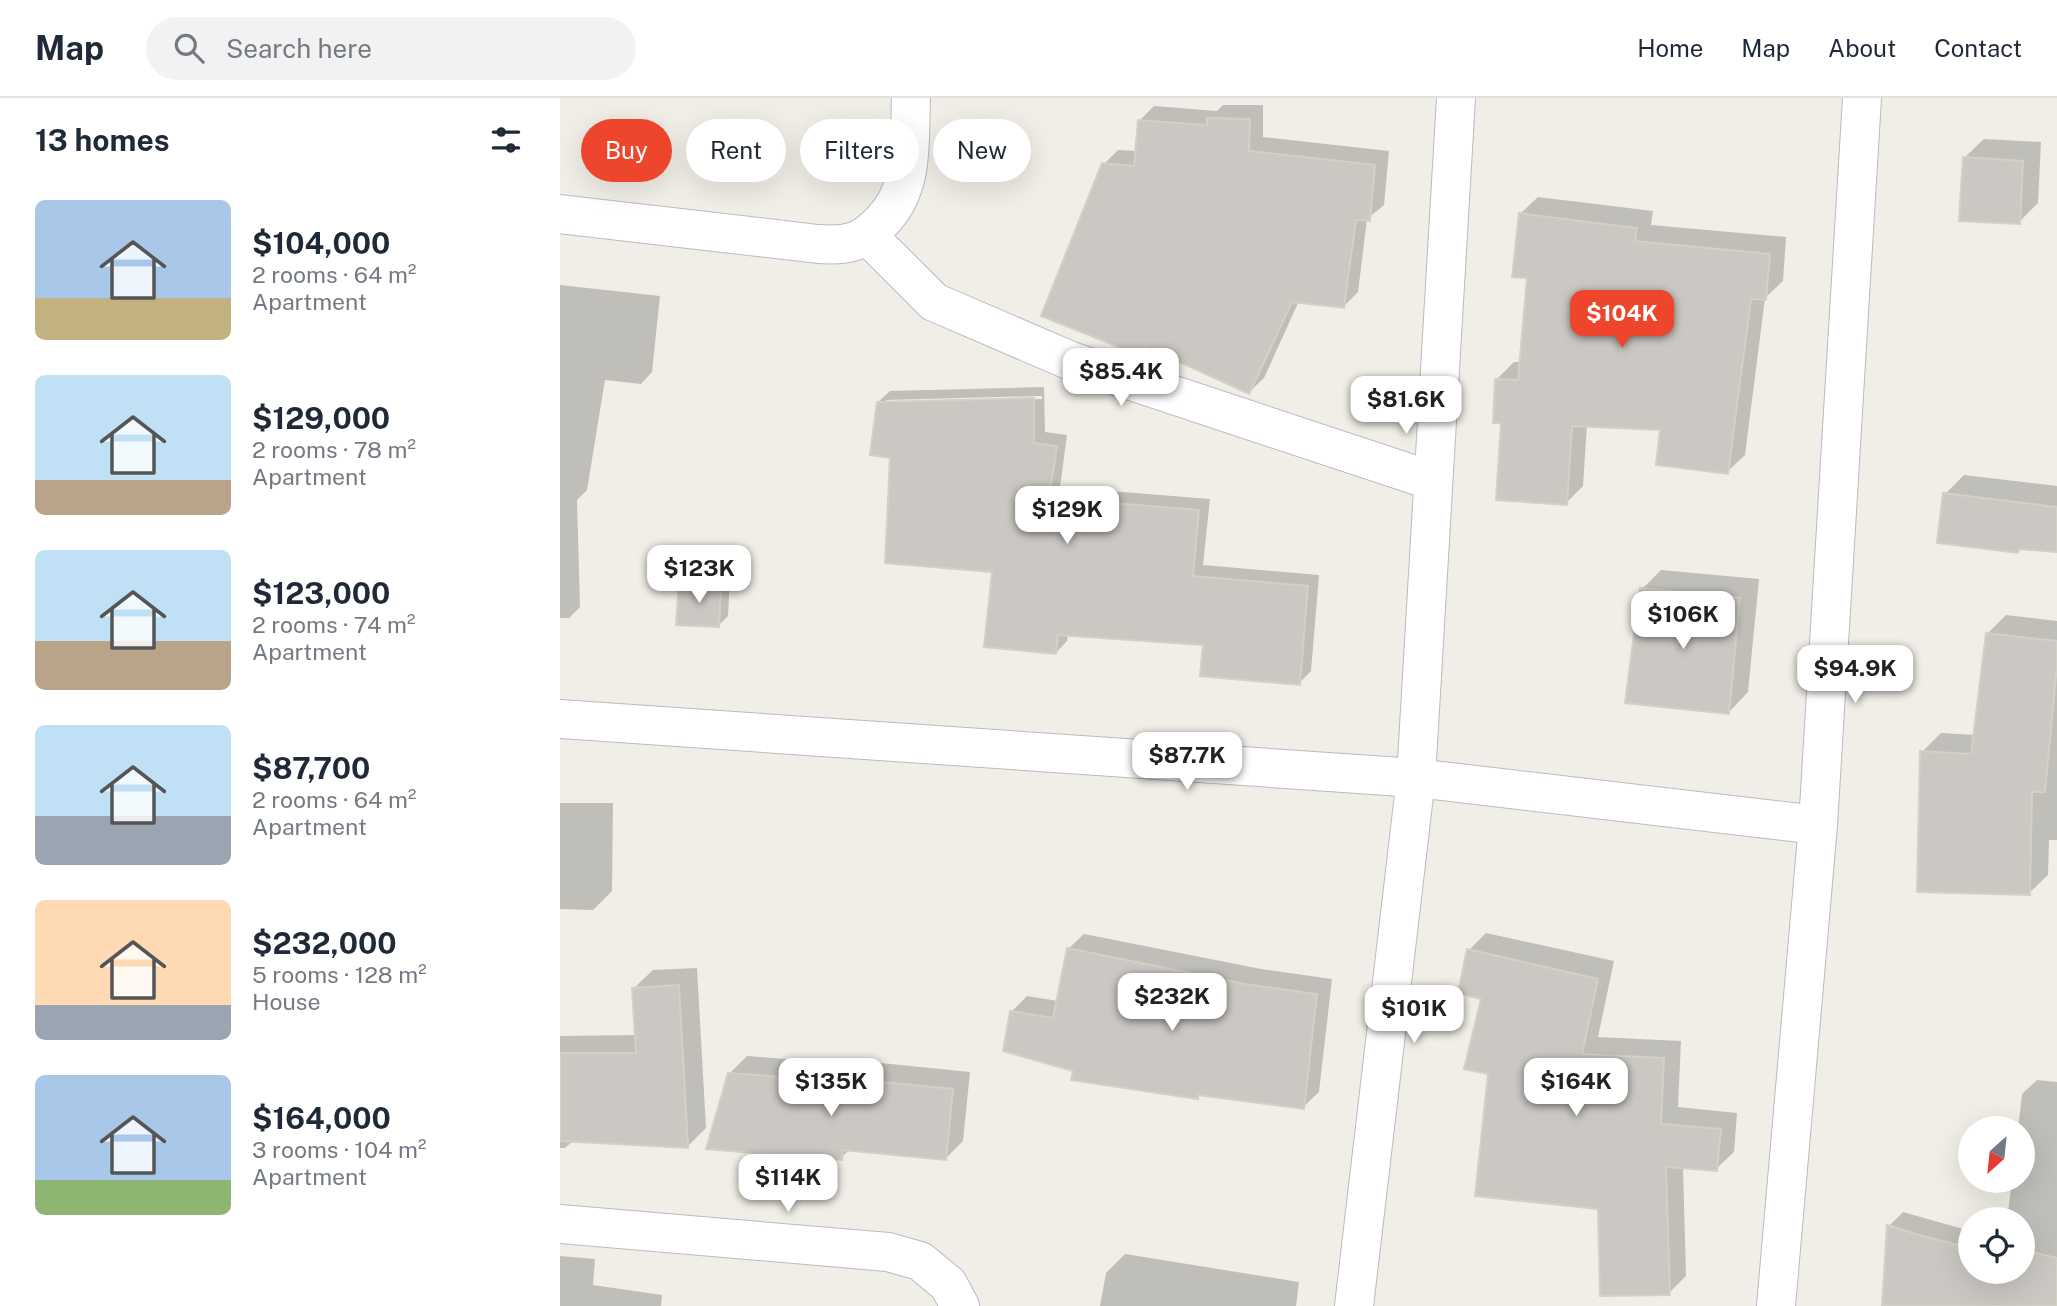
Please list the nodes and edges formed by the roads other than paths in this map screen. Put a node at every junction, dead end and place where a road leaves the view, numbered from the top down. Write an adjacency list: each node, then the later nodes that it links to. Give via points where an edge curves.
1 (911, 98): 5 (street, via 902,193)
2 (1456, 98): 6 (street)
3 (1862, 98): 9 (street)
4 (560, 214): 5 (street, via 837,246)
5 (867, 236): 6 (street, via 934,302 947,308 1071,361)
6 (1433, 481): 8 (street)
7 (560, 719): 8 (street)
8 (1416, 778): 9 (street); 12 (street)
9 (1818, 825): 13 (street)
10 (560, 1224): 11 (street, via 888,1252 920,1261 948,1284)
11 (960, 1306)
12 (1354, 1306)
13 (1776, 1306)

